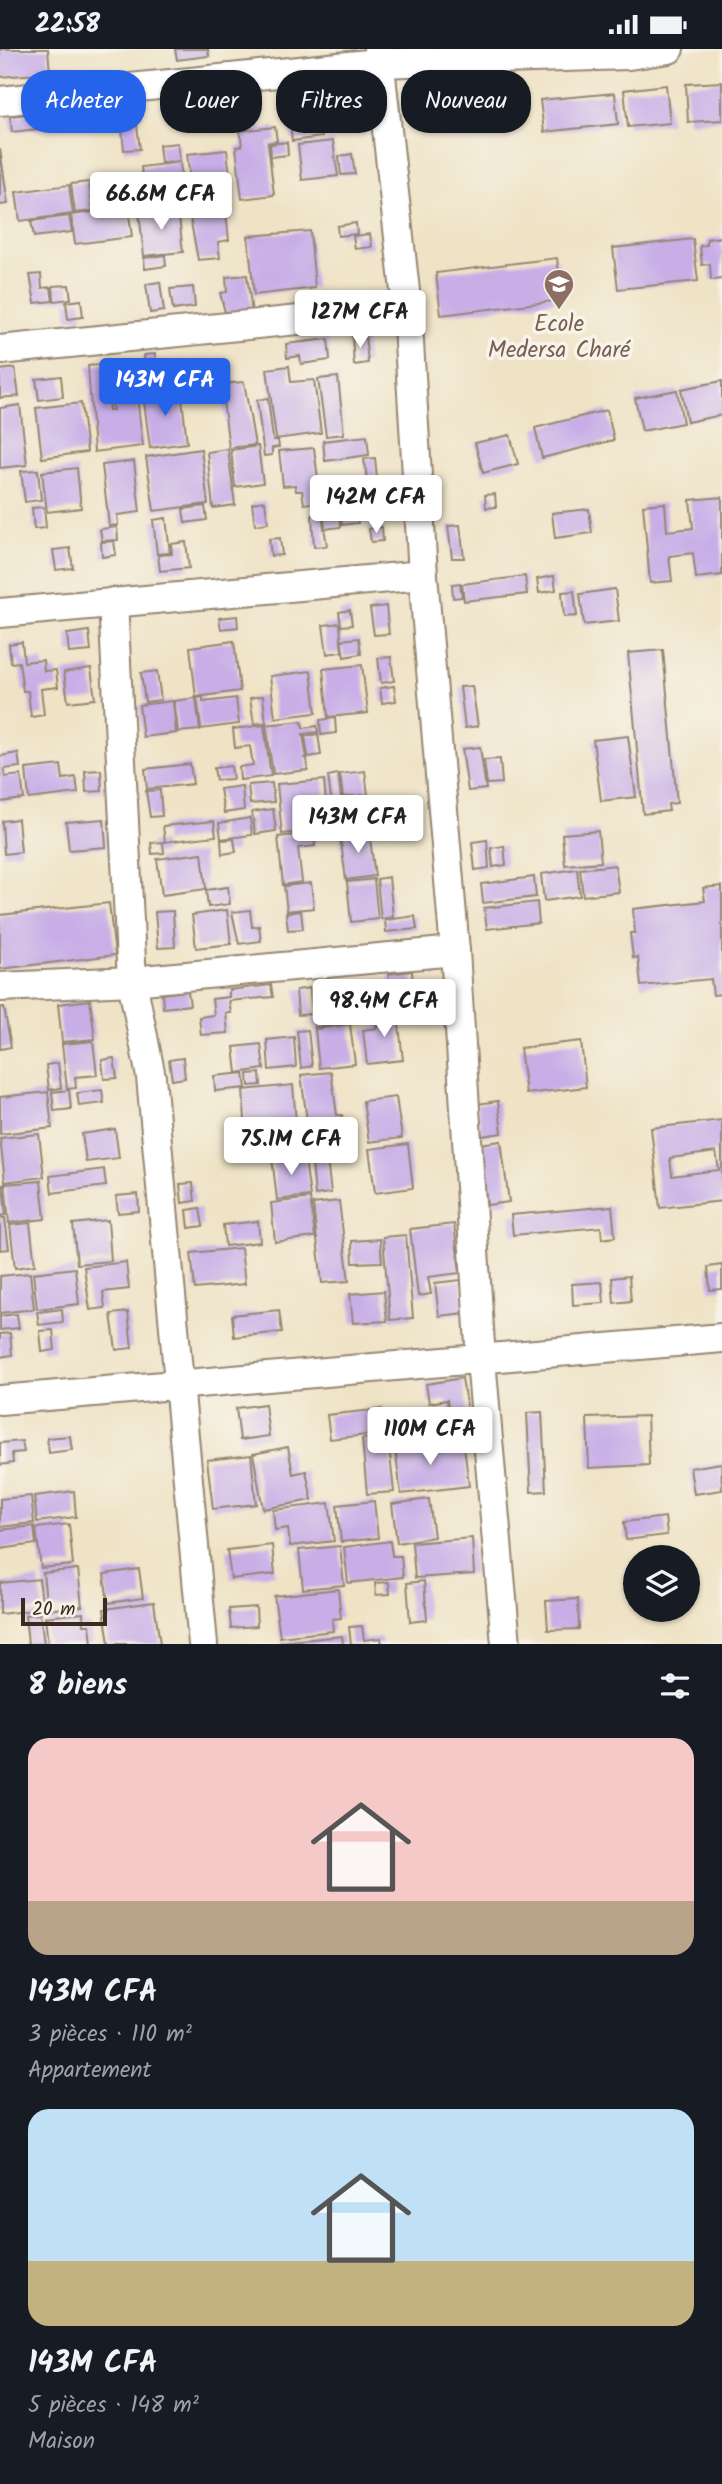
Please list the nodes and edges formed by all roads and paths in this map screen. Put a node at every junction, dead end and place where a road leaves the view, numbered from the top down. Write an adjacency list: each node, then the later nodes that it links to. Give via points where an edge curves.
1 (669, 49): 2 (street, via 629,55)
2 (378, 56): 3 (street); 4 (street)
3 (0, 101)
4 (407, 309): 5 (street); 6 (street)
5 (0, 350)
6 (423, 575): 7 (street); 9 (street)
7 (113, 602): 8 (street); 10 (street)
8 (0, 613)
9 (455, 951): 10 (street); 13 (street)
10 (132, 981): 11 (street); 14 (street, via 151,1077)
11 (0, 987)
12 (722, 1338): 13 (street)
13 (481, 1360): 14 (street); 17 (street)
14 (178, 1385): 15 (street); 16 (street)
15 (0, 1400)
16 (203, 1644)
17 (506, 1644)

